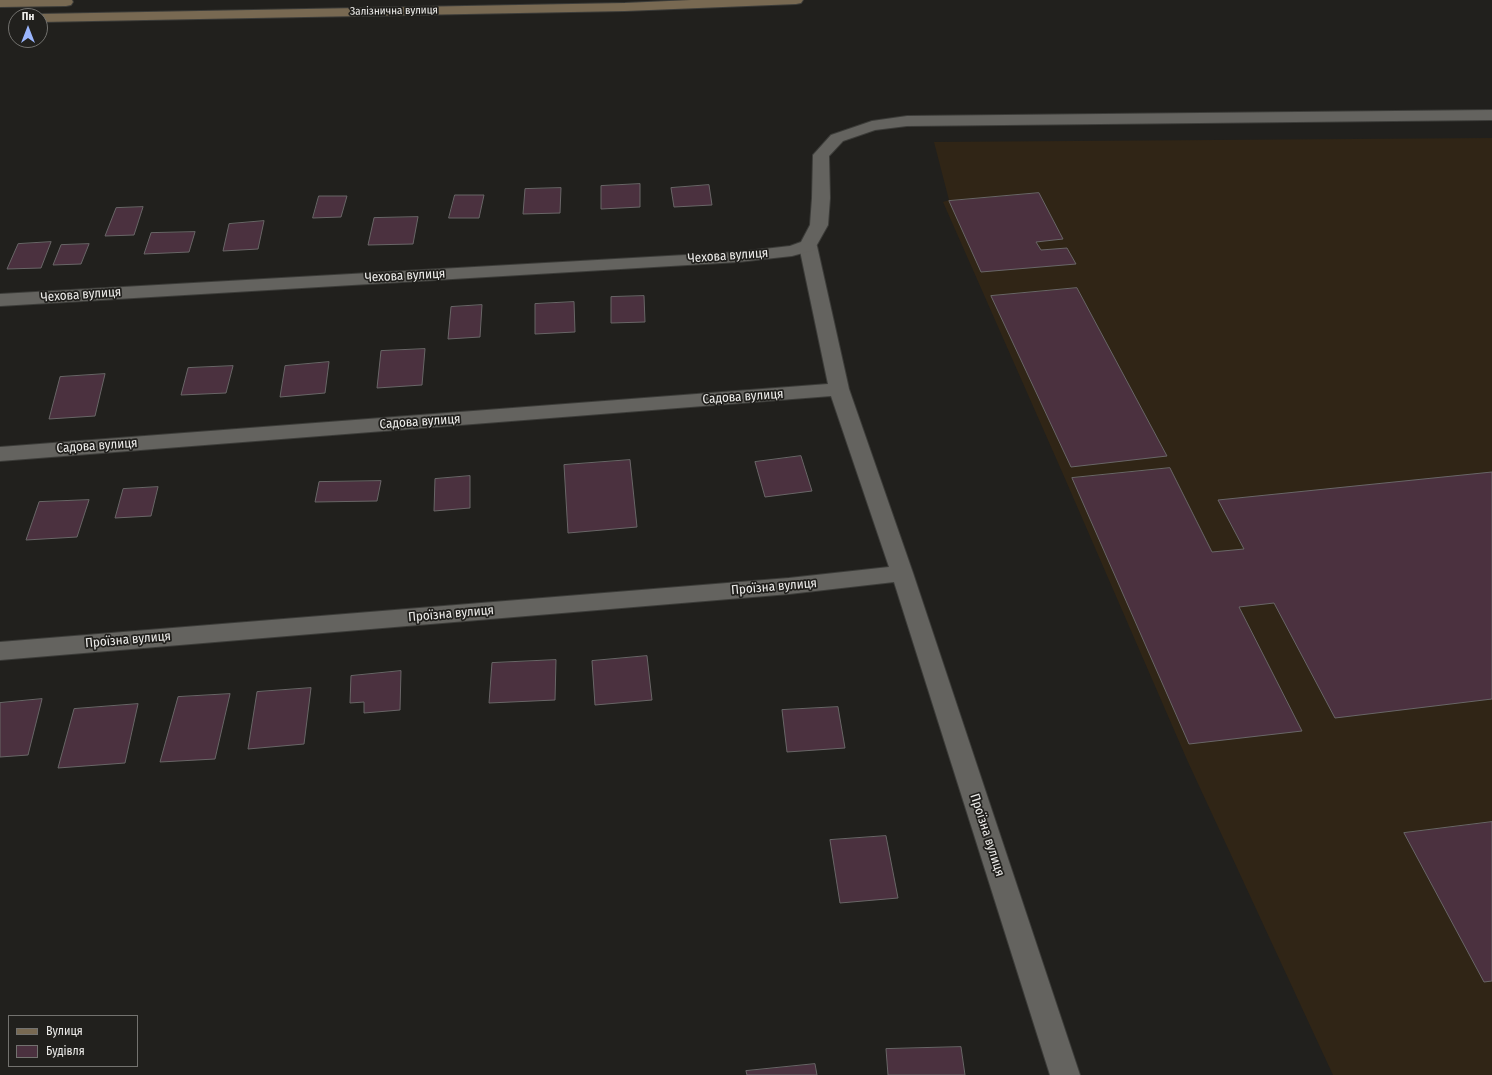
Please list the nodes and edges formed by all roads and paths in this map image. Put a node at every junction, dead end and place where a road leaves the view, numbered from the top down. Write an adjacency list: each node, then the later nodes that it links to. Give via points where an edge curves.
1 (796, 0): 4 (main road, Залізнична вулиця, via 624,7)
2 (78, 2): 3 (main road)
3 (0, 3)
4 (48, 18)
5 (1492, 115): 6 (street, via 915,121 872,126 837,138 821,155 819,225)
6 (808, 246): 7 (street, Чехова вулиця, via 792,251 738,257); 8 (street, Проїзна вулиця)
7 (0, 300)
8 (840, 389): 9 (street, Садова вулиця); 10 (street, Проїзна вулиця)
9 (0, 454)
10 (902, 573): 11 (street, Проїзна вулиця, via 781,587); 12 (street, Проїзна вулиця)
11 (0, 651)
12 (1065, 1075)

